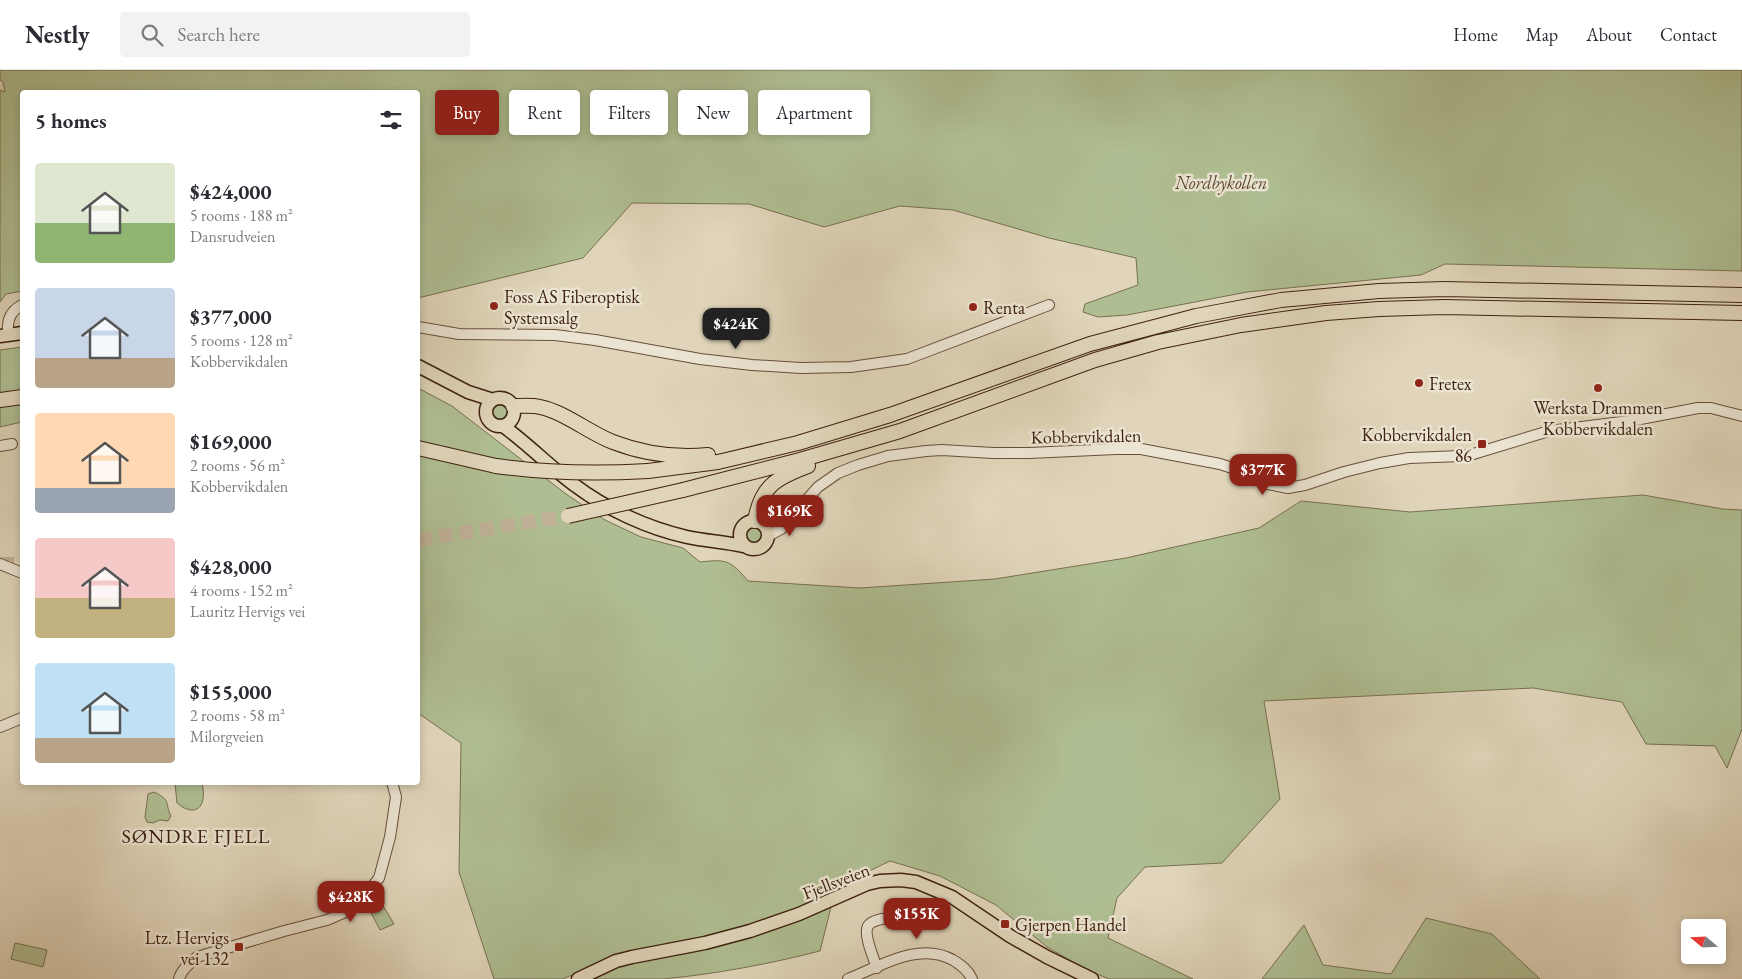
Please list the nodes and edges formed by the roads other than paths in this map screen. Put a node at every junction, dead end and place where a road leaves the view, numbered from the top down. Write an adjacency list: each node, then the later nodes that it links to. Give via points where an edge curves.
1 (1742, 295): 15 (highway, via 1445,289 1281,300 1196,316 1090,344)
2 (1049, 305): 5 (street, via 906,359 852,367 752,365 555,335 459,334)
3 (20, 306): 7 (street, via 10,316)
4 (1742, 313): 14 (highway, via 1444,307 1284,318 1202,332 1095,360)
5 (420, 327)
6 (20, 333): 7 (main road)
7 (4, 336)
8 (420, 367): 11 (main road)
9 (20, 397): 10 (highway)
10 (0, 400)
11 (490, 405): 13 (main road, via 504,399 510,402); 13 (main road, via 487,416 496,426)
12 (1742, 416): 20 (street, Kobbervikdalen, via 1705,407 1630,421 1548,431 1470,455 1380,463 1288,488 1268,484 1241,470 1220,464 1142,450 926,451 888,456 843,471 818,488 781,529)
13 (509, 417): 15 (highway, via 533,406 544,408 613,443 652,454 709,455); 22 (main road, via 528,444 574,485 647,524 674,534)
14 (900, 431): 19 (highway, bridge, via 800,460); 20 (highway, via 780,479 762,496)
15 (798, 443): 18 (highway, bridge, via 718,462 648,471 581,473 496,466)
16 (12, 444): 17 (street)
17 (0, 446)
18 (420, 448)
19 (568, 516)
20 (762, 528): 21 (main road, via 746,523); 23 (main road, via 765,544 750,550)
21 (740, 532): 22 (main road); 23 (main road)
22 (717, 541): 23 (main road)
23 (744, 546)
24 (5, 566): 25 (street)
25 (20, 572)
26 (20, 719): 27 (street)
27 (0, 727)
28 (393, 785): 30 (street, via 396,797 390,837 378,878 350,910 327,920 197,958)
29 (900, 921): 31 (street, via 884,918 868,926 866,931)
30 (188, 965): 33 (street); 34 (street)
31 (876, 968): 36 (street); 37 (street, via 906,956 928,952 956,962)
32 (1078, 976): 35 (main road, Fjellsveien, via 952,897 916,882 901,880 867,884 750,931 632,956); 38 (main road, Fjellsveien)
33 (179, 979)
34 (188, 979)
35 (578, 979)
36 (848, 979)
37 (972, 979)
38 (1092, 979)

